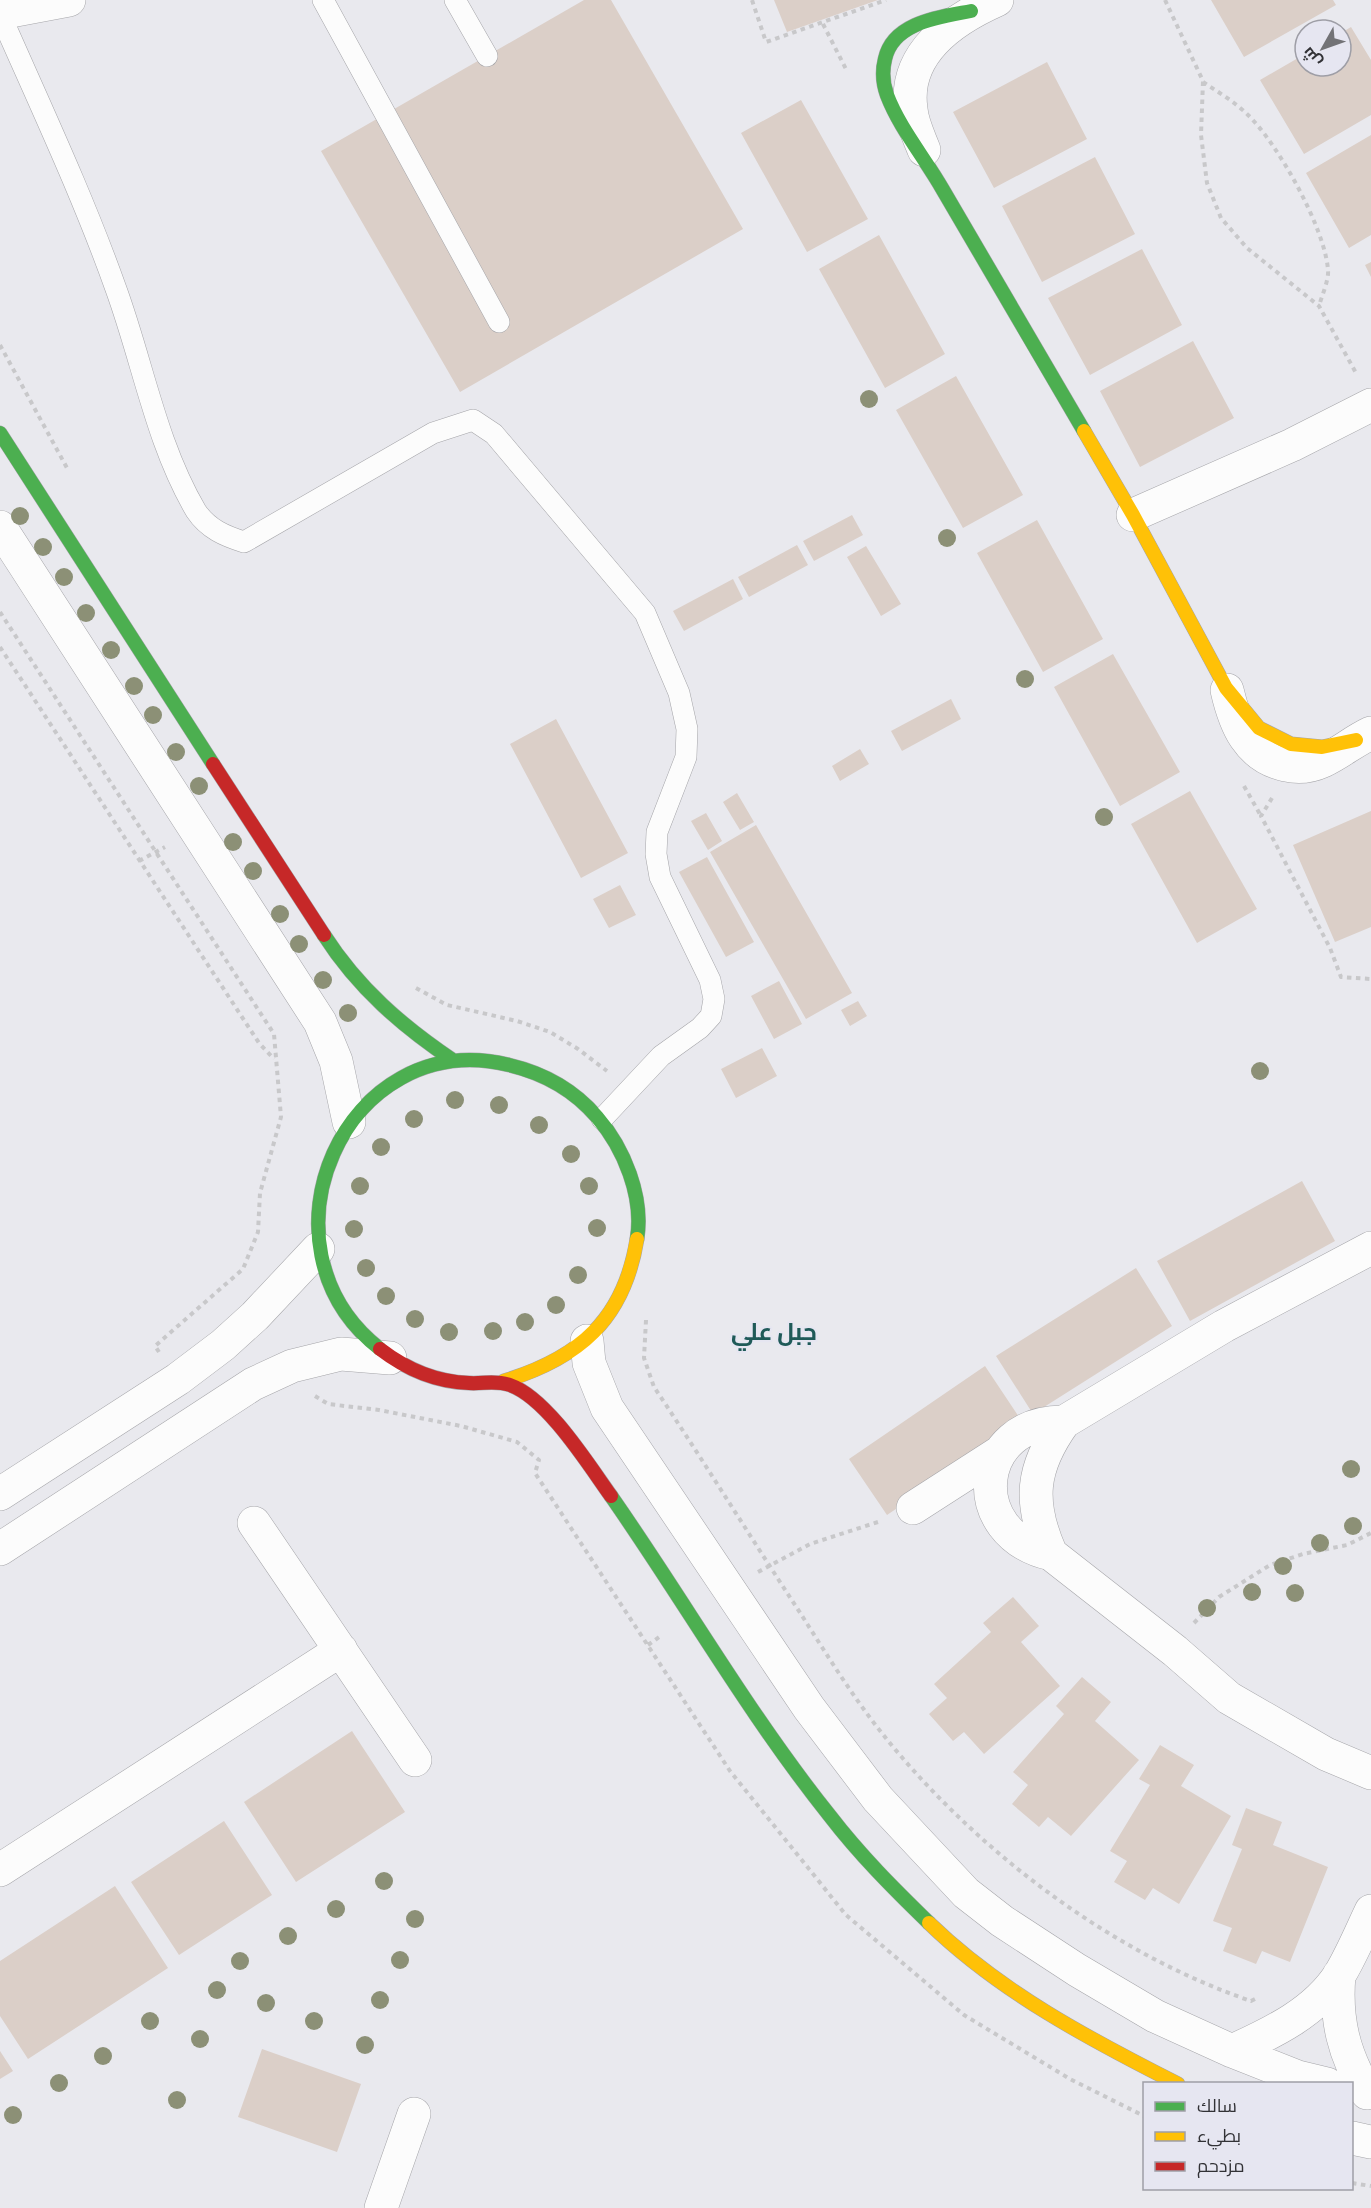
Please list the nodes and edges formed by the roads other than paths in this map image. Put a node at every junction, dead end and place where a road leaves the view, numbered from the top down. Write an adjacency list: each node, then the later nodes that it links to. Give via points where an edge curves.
1 (69, 0): 5 (street)
2 (323, 0): 8 (lane)
3 (455, 0): 6 (lane)
4 (984, 6): 7 (street, via 932,42 912,78 913,120)
5 (0, 13): 16 (lane, via 117,290 165,446 197,513 220,535 244,542 433,434 473,420 494,434 645,613 679,693 687,729 686,757 657,832 660,877 710,980 714,999 711,1016 700,1028 661,1056)
6 (487, 56)
7 (928, 163): 11 (street)
8 (499, 322)
9 (1366, 393): 11 (street, via 1292,446)
10 (0, 434): 15 (street, via 335,953 372,998 410,1032)
11 (1133, 515): 13 (street)
12 (0, 527): 17 (street, via 320,1022 336,1061)
13 (1226, 688): 14 (street, via 1243,735 1260,755 1275,762 1298,766 1321,762)
14 (1364, 736)
15 (454, 1061): 16 (street, via 495,1060 536,1071 572,1090); 17 (street, via 424,1068 396,1081 370,1099)
16 (602, 1119): 20 (street, via 631,1173 639,1233 623,1292)
17 (348, 1122): 18 (street, via 327,1161 316,1204)
18 (318, 1248): 21 (street, via 331,1291 356,1329); 25 (street, via 255,1316 178,1379)
19 (1371, 1248): 23 (street, via 1224,1326)
20 (587, 1341): 22 (street, via 549,1367); 36 (street, via 589,1363 607,1408 809,1708 878,1798 966,1893 1002,1921 1155,2016)
21 (390, 1358): 22 (street, via 426,1375 455,1381); 28 (street, via 341,1354 292,1366 253,1384)
22 (504, 1381): 37 (street, via 540,1404 579,1451 776,1741 880,1874 939,1933 1005,1985 1072,2027)
23 (1064, 1422): 24 (street, via 1034,1425 1015,1436); 29 (street, via 1047,1445 1037,1472 1039,1528)
24 (1000, 1452): 26 (street); 29 (street, via 990,1489 998,1516 1016,1540)
25 (0, 1494)
26 (913, 1508)
27 (254, 1523): 30 (street)
28 (0, 1549)
29 (1051, 1554): 32 (street, via 1229,1698 1326,1754)
30 (340, 1650): 31 (street); 33 (street)
31 (415, 1760)
32 (1371, 1773)
33 (0, 1870)
34 (1371, 1911): 35 (street)
35 (1339, 1975): 36 (street, via 1313,2004 1288,2023); 39 (street, via 1338,2015 1343,2043)
36 (1232, 2051): 38 (street)
37 (1174, 2082)
38 (1319, 2082)
39 (1363, 2092)
40 (414, 2114): 43 (street)
41 (1353, 2138): 42 (street)
42 (1371, 2142)
43 (381, 2208)

